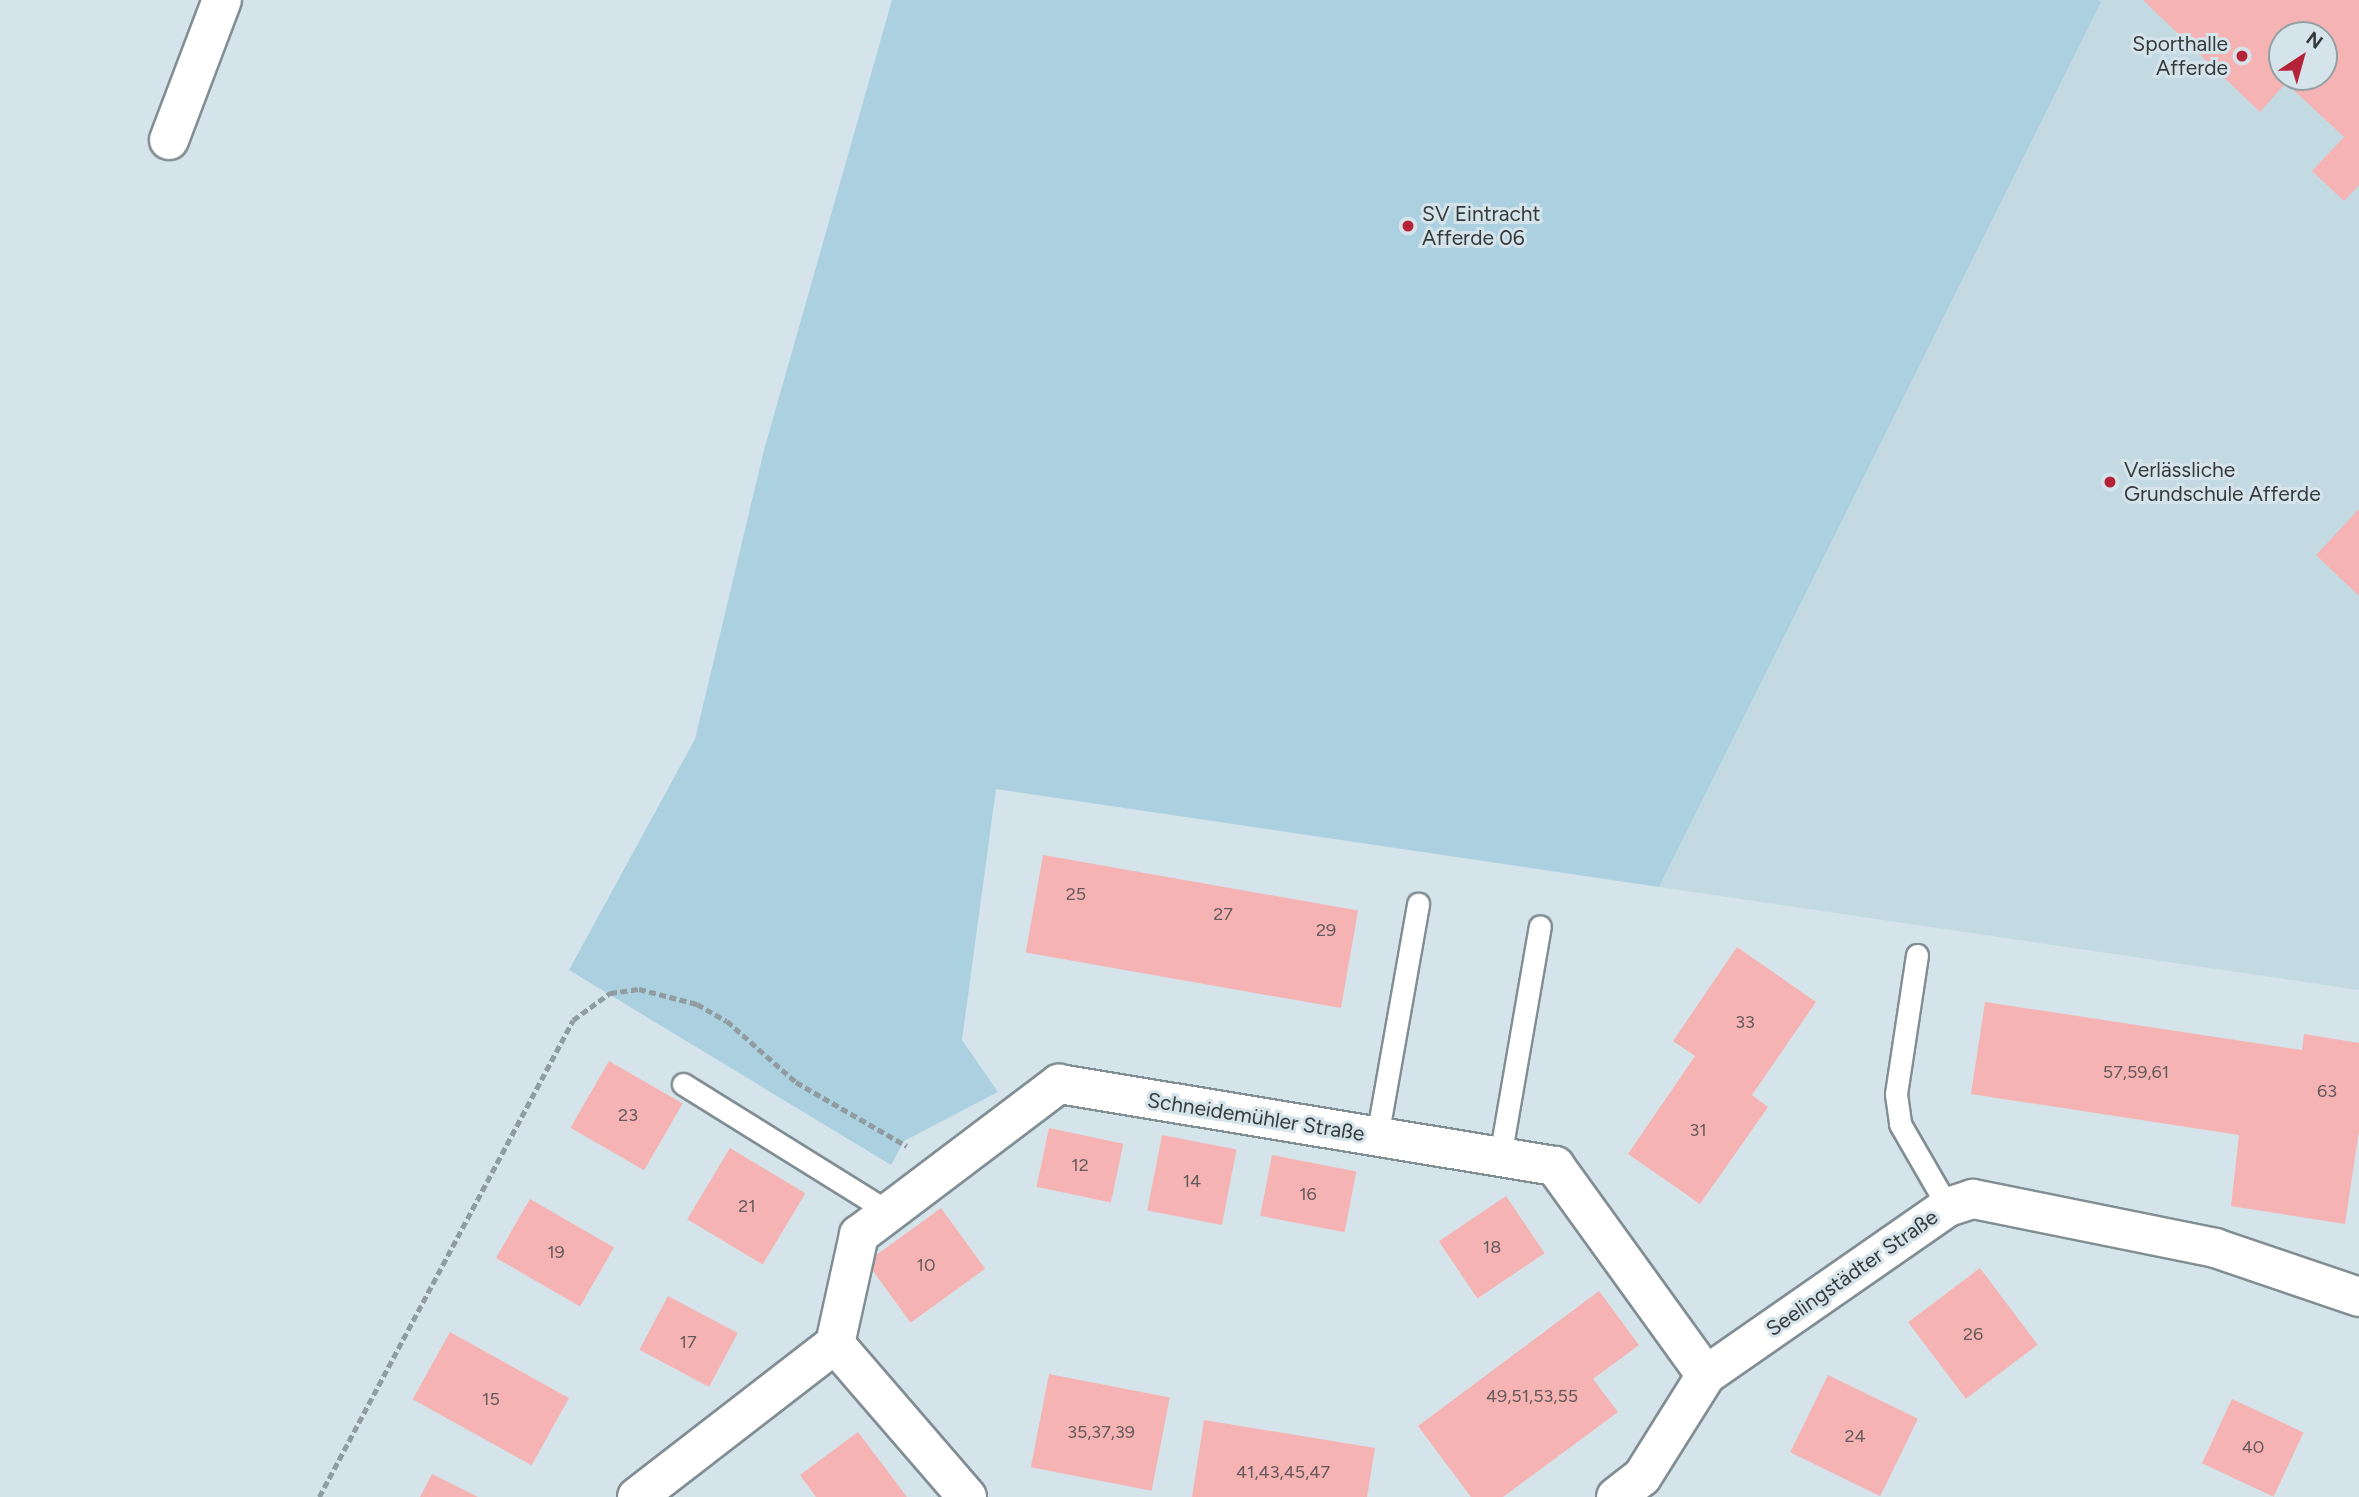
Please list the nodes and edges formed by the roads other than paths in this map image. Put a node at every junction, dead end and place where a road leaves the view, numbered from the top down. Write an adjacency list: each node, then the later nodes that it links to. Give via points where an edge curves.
1 (222, 0): 2 (street)
2 (169, 140)
3 (1418, 904): 7 (lane)
4 (1541, 926): 8 (lane)
5 (1917, 955): 9 (lane, via 1896,1094 1899,1124)
6 (682, 1084): 10 (lane)
7 (1377, 1137): 8 (street, Schneidemühler Straße); 10 (street, Schneidemühler Straße, via 1059,1084)
8 (1500, 1157): 13 (street, Schneidemühler Straße, via 1555,1166)
9 (1948, 1207): 11 (street, Seelingstädter Straße, via 1973,1199 2215,1248); 13 (street, Seelingstädter Straße)
10 (889, 1212): 12 (street, Schneidemühler Straße, via 859,1235)
11 (2359, 1297)
12 (835, 1344): 15 (street); 16 (street)
13 (1706, 1375): 14 (street, Seelingstädter Straße)
14 (1637, 1490)
15 (637, 1497)
16 (967, 1497)

